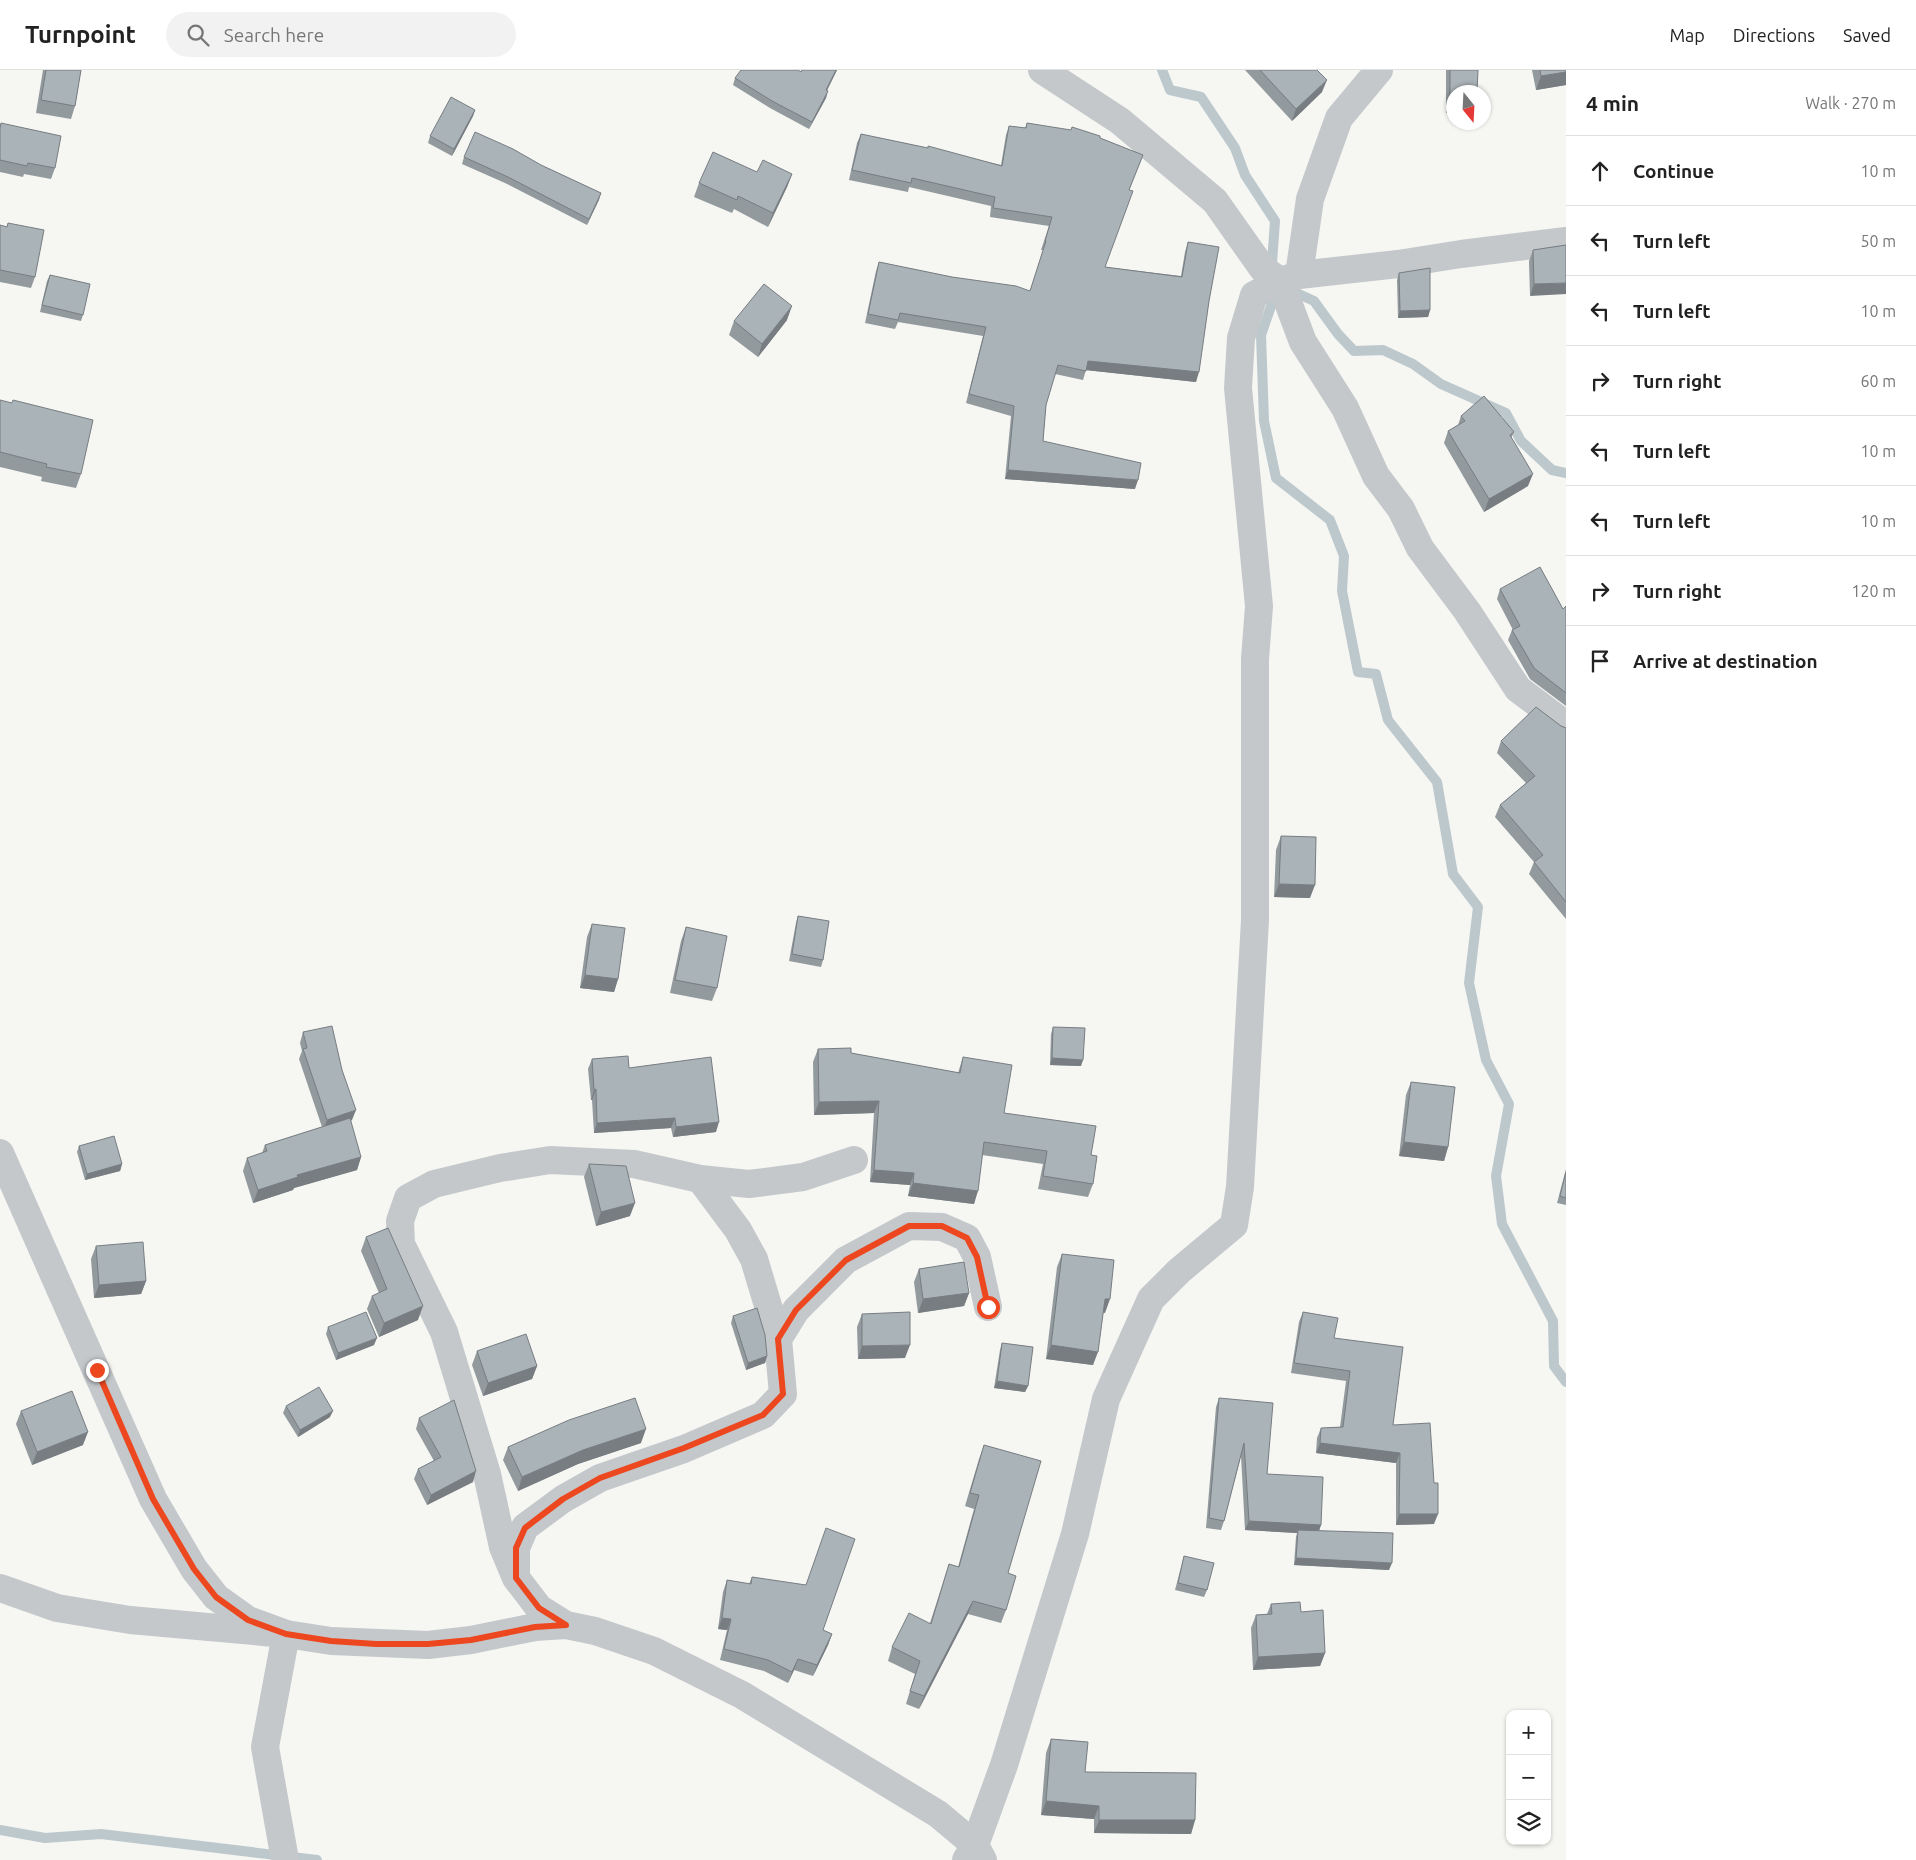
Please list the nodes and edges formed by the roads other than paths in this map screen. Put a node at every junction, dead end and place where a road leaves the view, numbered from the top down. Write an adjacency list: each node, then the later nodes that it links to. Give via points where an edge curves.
1 (1042, 70): 4 (street, via 1120,121 1215,201 1263,269)
2 (1380, 70): 4 (street, via 1339,118 1310,199)
3 (1566, 241): 4 (street)
4 (1289, 278): 5 (street, via 1303,342 1345,408 1376,476 1401,509 1420,548 1467,611 1518,689); 15 (street, via 1254,295 1241,338 1239,362 1238,388 1259,606 1255,659 1255,920 1240,1187 1234,1225 1151,1299 1106,1399 1075,1534)
5 (1566, 725)
6 (0, 1153): 14 (street, via 153,1499 194,1569 216,1597 248,1620)
7 (854, 1160): 8 (street, via 803,1177 749,1184)
8 (700, 1179): 10 (street, via 738,1230 754,1259); 11 (street, via 634,1164 550,1160 434,1184 408,1198 400,1220 401,1244 444,1332 487,1474 503,1547)
9 (988, 1307): 10 (street, via 977,1257 967,1238 942,1226 909,1226 846,1260 796,1310)
10 (778, 1339): 11 (street, via 783,1394 763,1415 600,1478 563,1499 525,1528 516,1548)
11 (516, 1578): 13 (street, via 539,1608)
12 (0, 1588): 14 (street, via 57,1608 130,1620)
13 (566, 1625): 14 (street, via 428,1644 331,1641); 15 (street, via 654,1651 742,1695 938,1814)
14 (286, 1634): 16 (street, via 265,1747)
15 (974, 1855)
16 (285, 1860)

